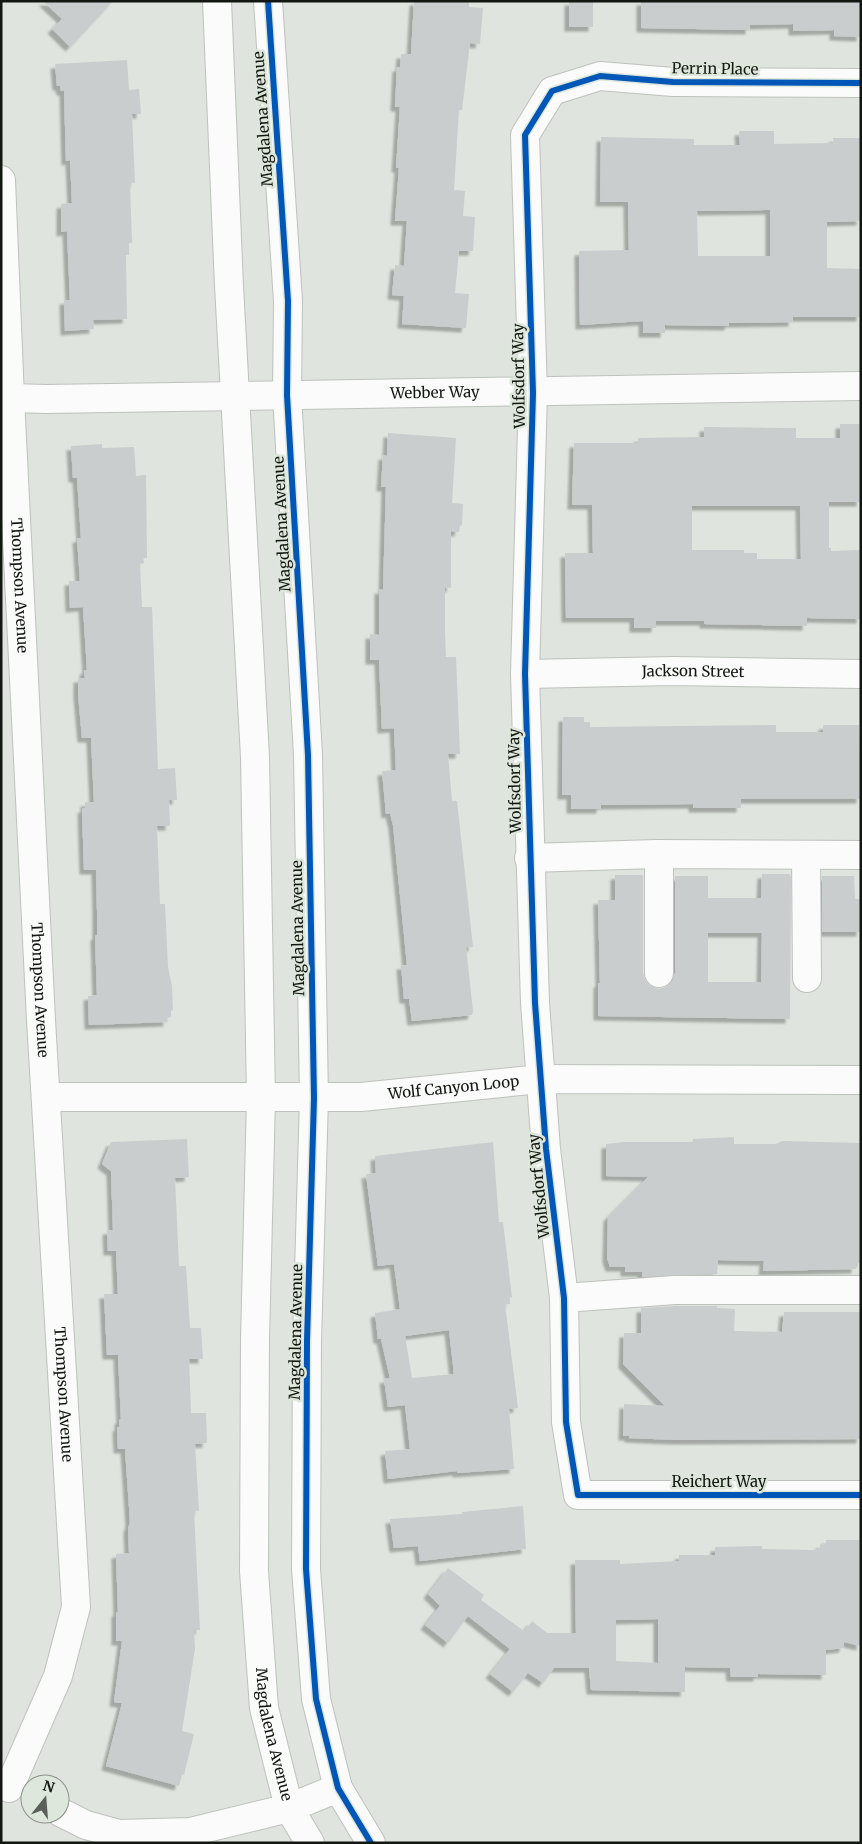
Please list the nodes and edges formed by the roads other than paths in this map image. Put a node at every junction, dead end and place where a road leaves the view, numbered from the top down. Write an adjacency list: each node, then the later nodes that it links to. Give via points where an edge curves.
1 (217, 1): 9 (street, Magdalena Avenue)
2 (268, 1): 8 (street, Magdalena Avenue, via 288,301)
3 (861, 84): 4 (street, Perrin Place, via 673,82 600,76)
4 (570, 85): 7 (street, Wolfsdorf Way, via 552,92 526,135)
5 (1, 180): 10 (street, Thompson Avenue)
6 (861, 386): 7 (street, Webber Way)
7 (533, 393): 8 (street, Webber Way); 11 (street, Wolfsdorf Way)
8 (287, 395): 9 (street, Webber Way); 23 (street, Magdalena Avenue, via 308,755)
9 (235, 396): 10 (street, Webber Way); 22 (street, Magdalena Avenue, via 255,756)
10 (10, 398): 21 (street, Thompson Avenue)
11 (524, 674): 12 (street, Jackson Street, via 673,671); 16 (street, Wolfsdorf Way)
12 (861, 674)
13 (659, 854): 14 (street); 16 (street); 17 (street)
14 (806, 855): 15 (street); 18 (street)
15 (861, 855)
16 (529, 858): 19 (street, Wolfsdorf Way)
17 (659, 973)
18 (807, 978)
19 (541, 1079): 20 (street, Wolf Canyon Loop); 23 (street, Wolf Canyon Loop, via 360,1097); 25 (street, Wolfsdorf Way)
20 (861, 1080)
21 (46, 1098): 22 (street, Wolf Canyon Loop); 29 (street, Thompson Avenue, via 76,1606 58,1676)
22 (261, 1098): 23 (street, Wolf Canyon Loop); 30 (street, Magdalena Avenue, via 254,1571 264,1708)
23 (314, 1098): 28 (street, Magdalena Avenue, via 307,1341 306,1569 316,1699)
24 (861, 1290): 25 (street, via 675,1290)
25 (564, 1298): 27 (street, Wolfsdorf Way, via 566,1422)
26 (861, 1494): 27 (street, Reichert Way)
27 (578, 1495)
28 (338, 1788): 30 (street); 33 (street, Magdalena Avenue)
29 (13, 1790)
30 (289, 1808): 31 (street, via 190,1832 119,1834); 32 (street, Magdalena Avenue)
31 (70, 1817)
32 (310, 1843)
33 (371, 1843)

